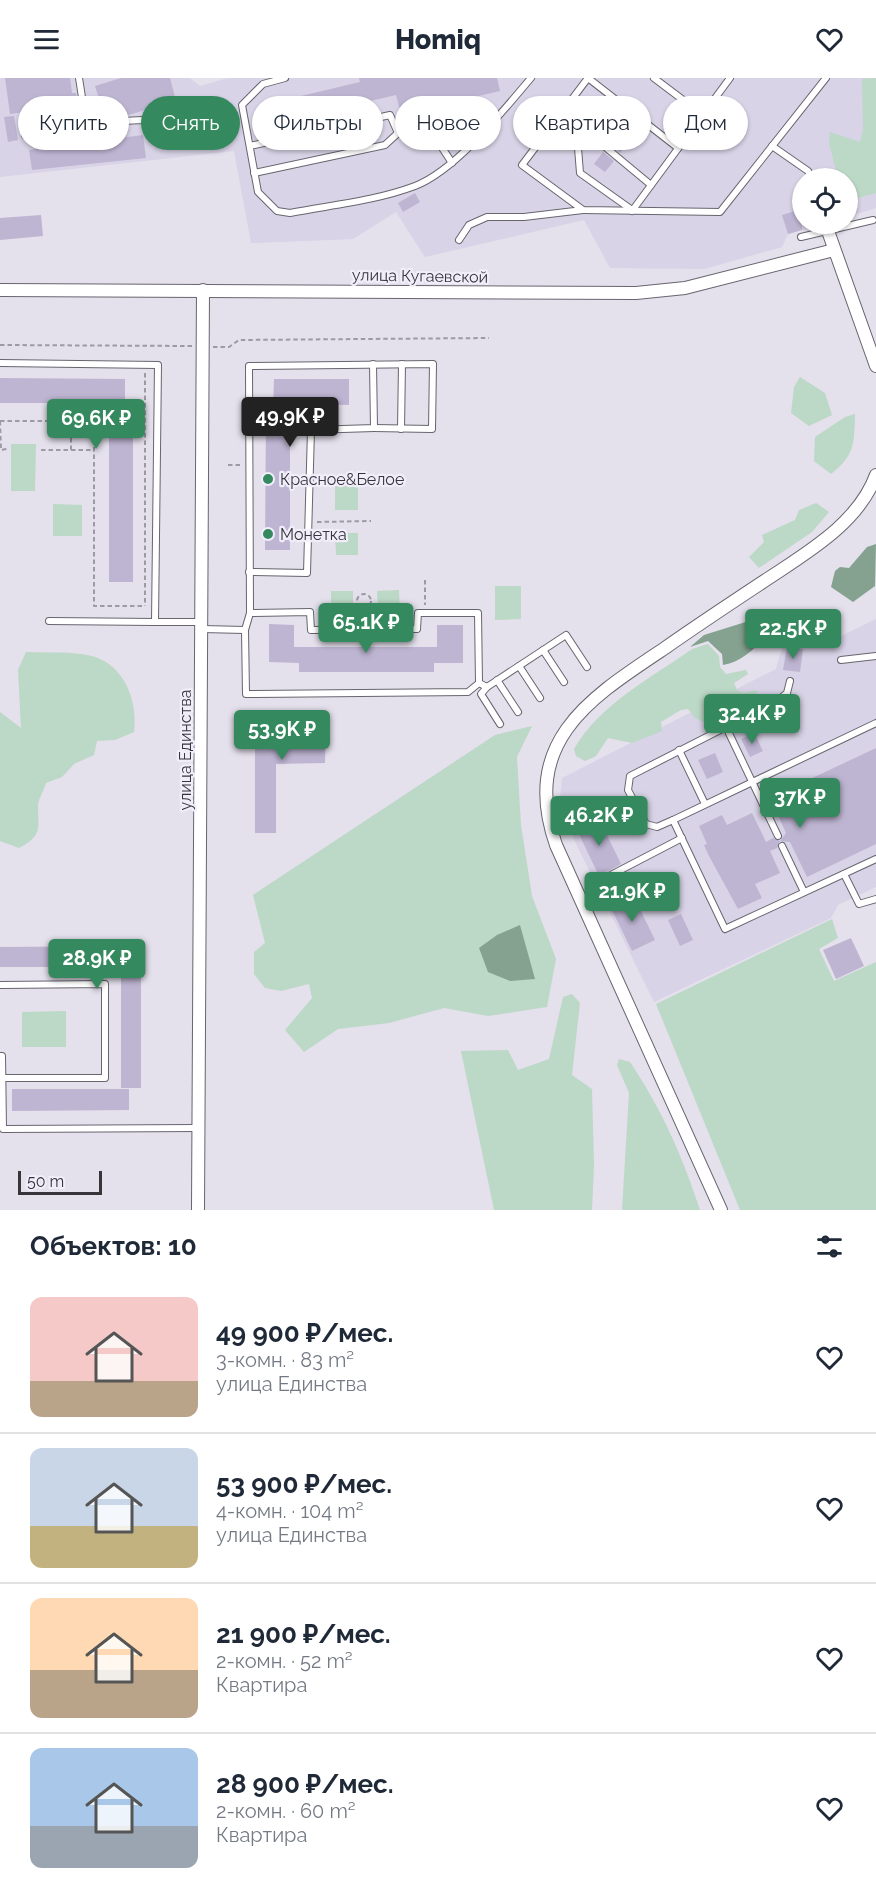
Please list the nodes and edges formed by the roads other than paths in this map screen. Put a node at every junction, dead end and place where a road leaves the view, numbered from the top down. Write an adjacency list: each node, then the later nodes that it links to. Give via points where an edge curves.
1 (79, 78): 9 (lane)
2 (285, 78): 19 (lane, via 263,84 242,105)
3 (519, 78): 8 (lane)
4 (531, 78): 8 (lane)
5 (654, 78): 12 (lane)
6 (730, 78): 13 (lane)
7 (826, 78): 18 (lane)
8 (523, 88): 25 (lane)
9 (82, 96)
10 (575, 96): 11 (lane, via 588,78)
11 (611, 96)
12 (678, 96)
13 (717, 96)
14 (395, 126): 19 (lane, via 390,115)
15 (651, 127): 17 (lane)
16 (395, 136): 27 (lane, via 385,145)
17 (663, 136)
18 (772, 146): 26 (lane); 30 (lane, via 720,212)
19 (250, 147): 27 (lane)
20 (444, 150): 25 (lane)
21 (534, 150): 29 (lane, via 522,165)
22 (578, 150): 30 (lane, via 580,172)
23 (609, 150): 28 (lane)
24 (677, 150): 28 (lane)
25 (452, 163): 27 (lane, via 417,185 388,195 290,213 277,211 258,192)
26 (804, 168)
27 (254, 173)
28 (651, 185): 30 (lane)
29 (583, 210): 30 (lane); 36 (lane, via 487,217 469,225)
30 (632, 211)
31 (873, 220): 32 (lane)
32 (858, 222)
33 (809, 234): 35 (lane)
34 (829, 234): 37 (street)
35 (801, 237)
36 (459, 240)
37 (834, 250): 39 (street, улица Кугаевской, via 685,288 636,293); 43 (street)
38 (0, 290): 39 (street, улица Кугаевской)
39 (203, 290): 51 (street, улица Единства)
40 (0, 363): 50 (lane, via 158,364)
41 (373, 364): 42 (lane); 44 (lane); 47 (lane, via 249,366)
42 (402, 364): 45 (lane); 45 (lane, via 433,364 432,429)
43 (876, 366)
44 (374, 428): 45 (lane); 47 (lane, via 311,430 307,573)
45 (401, 429)
46 (876, 474): 85 (street, via 849,518 829,535 614,682 575,715 556,747 548,774 547,814 556,845)
47 (249, 572): 48 (lane)
48 (250, 612): 52 (lane); 61 (lane, via 310,612 311,630 417,629 418,613 478,613)
49 (49, 621): 50 (lane)
50 (155, 622): 51 (lane)
51 (202, 626): 52 (lane); 83 (street, улица Единства)
52 (245, 630): 61 (lane, via 246,694 468,693)
53 (543, 650): 56 (lane); 57 (lane, via 566,635); 60 (lane)
54 (876, 656): 55 (lane)
55 (840, 660)
56 (519, 666): 58 (lane); 63 (lane)
57 (587, 667)
58 (497, 680): 62 (lane); 64 (lane)
59 (790, 681): 67 (lane, via 787,693 777,701)
60 (564, 682)
61 (480, 683): 62 (lane)
62 (487, 687): 66 (lane, via 481,694)
63 (540, 698)
64 (518, 712)
65 (876, 723): 69 (lane)
66 (500, 724)
67 (726, 727): 68 (lane); 69 (lane)
68 (679, 750): 70 (lane); 71 (lane, via 635,771 628,781 628,790 646,824 657,827)
69 (752, 782): 70 (lane); 72 (lane)
70 (705, 804): 71 (lane)
71 (673, 819): 73 (lane)
72 (778, 836)
73 (682, 838): 77 (lane, via 611,875); 78 (lane, via 725,929)
74 (782, 846): 78 (lane)
75 (876, 859): 76 (lane)
76 (844, 874): 78 (lane); 79 (lane, via 859,904)
77 (615, 885)
78 (804, 892)
79 (876, 899)
80 (0, 985): 82 (lane, via 105,984 105,1078)
81 (0, 1056): 82 (lane)
82 (3, 1078): 83 (lane, via 3,1129)
83 (197, 1128): 84 (street, улица Единства)
84 (198, 1210)
85 (721, 1210)

